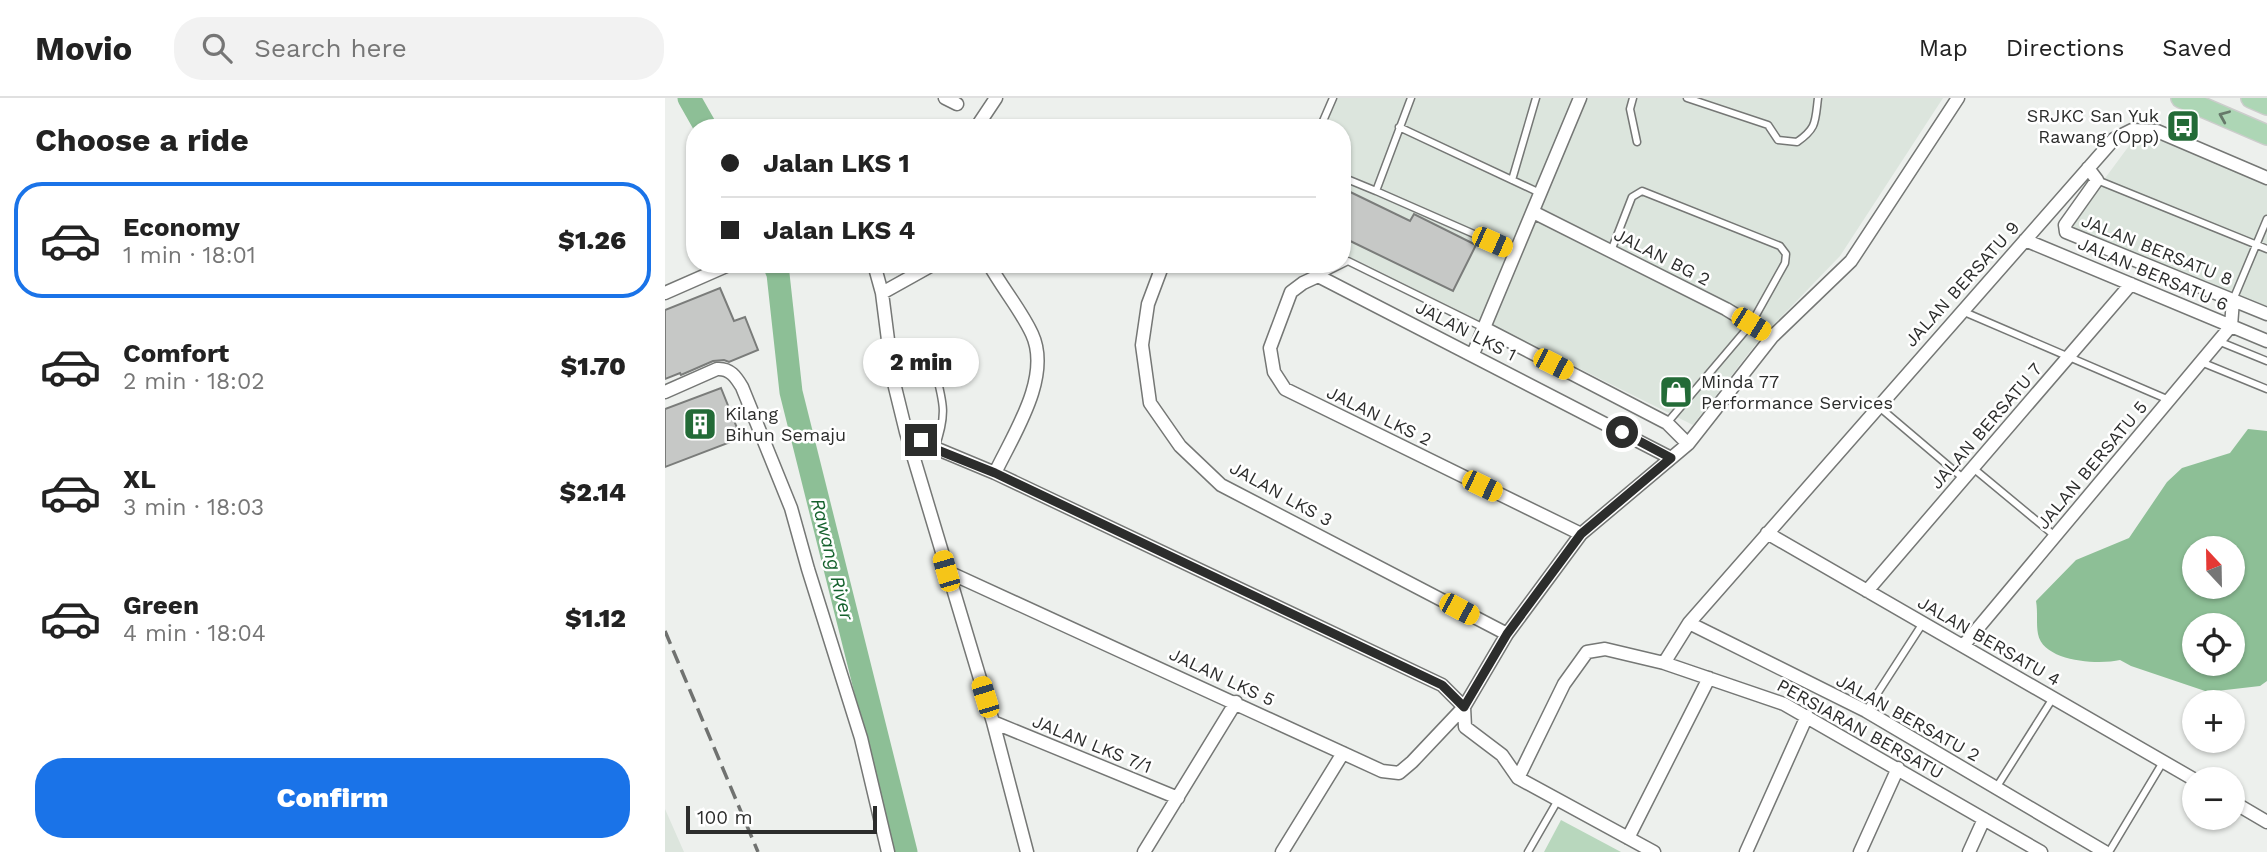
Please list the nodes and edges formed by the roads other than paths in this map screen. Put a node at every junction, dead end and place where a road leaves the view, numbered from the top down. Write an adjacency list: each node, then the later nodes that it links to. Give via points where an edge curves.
1 (945, 98): 13 (street)
2 (996, 98): 15 (street)
3 (1333, 98): 16 (lane)
4 (1411, 98): 17 (lane)
5 (1536, 98): 22 (lane)
6 (1580, 98): 26 (street)
7 (1633, 98): 19 (lane, via 1630,109)
8 (1687, 98): 9 (lane, via 1753,118 1768,125 1778,140 1797,142 1811,132)
9 (1818, 98)
10 (1958, 98): 52 (street, via 1851,261)
11 (2181, 98): 18 (main road, one-way to 11)
12 (2251, 98): 14 (main road)
13 (957, 104)
14 (2267, 105)
15 (982, 119)
16 (1323, 119)
17 (1399, 127): 22 (lane); 25 (lane)
18 (2267, 135)
19 (1637, 142)
20 (2088, 168): 21 (street, JALAN BERSATU 9, via 2113,139 2132,130 2157,131); 23 (street); 29 (street, JALAN BERSATU 9)
21 (2267, 178)
22 (1512, 180): 26 (lane)
23 (2097, 180): 30 (lane); 46 (street, JALAN BERSATU 8, via 2064,225 2066,232)
24 (1351, 181): 25 (lane)
25 (1375, 191): 33 (lane)
26 (1540, 193): 27 (street)
27 (1533, 212): 32 (street, JALAN BG 2); 33 (street)
28 (2267, 219): 30 (lane)
29 (2025, 240): 43 (street, JALAN BERSATU 6); 47 (street, JALAN BERSATU 9)
30 (2256, 245): 31 (lane); 46 (lane)
31 (2267, 249)
32 (1611, 251): 49 (street, JALAN BG 2); 49 (lane, via 1632,197 1641,191 1780,246 1785,263)
33 (1516, 253): 51 (street)
34 (1351, 265): 51 (lane)
35 (711, 273): 44 (street)
36 (876, 273): 45 (street)
37 (918, 273): 45 (street)
38 (995, 273): 70 (street, via 1033,335 1039,362 1029,401)
39 (1160, 273): 79 (street, JALAN LKS 3, via 1148,304 1142,345 1150,403 1180,446 1221,485)
40 (1315, 273): 42 (lane)
41 (1324, 273): 42 (lane)
42 (1318, 276): 55 (street, JALAN LKS 1); 73 (street, JALAN LKS 2, via 1291,292 1270,348 1273,372 1285,389)
43 (2131, 284): 50 (street, JALAN BERSATU 6); 56 (street, JALAN BERSATU 7)
44 (665, 293)
45 (882, 293): 59 (street)
46 (2233, 300): 48 (street, JALAN BERSATU 8); 50 (street)
47 (1962, 310): 56 (lane); 63 (street, JALAN BERSATU 9)
48 (2267, 314)
49 (1751, 324): 52 (street, JALAN BG 2); 64 (lane)
50 (2231, 326): 53 (street, JALAN BERSATU 5); 54 (street, JALAN BERSATU 6)
51 (1484, 328): 55 (street); 64 (street)
52 (1772, 337): 66 (street)
53 (2218, 341): 57 (lane); 58 (street, JALAN BERSATU 5)
54 (2267, 341)
55 (1473, 354): 68 (street, JALAN LKS 1)
56 (2069, 357): 62 (lane); 69 (street, JALAN BERSATU 7)
57 (2267, 361)
58 (2201, 362): 60 (lane); 62 (street, JALAN BERSATU 5)
59 (893, 379): 65 (street); 67 (lane, via 935,370 944,423)
60 (2267, 389)
61 (665, 392): 102 (street, via 717,369 737,378 791,508 861,738)
62 (2169, 400): 74 (street, JALAN BERSATU 5)
63 (1878, 405): 71 (lane); 72 (street, JALAN BERSATU 9)
64 (1667, 423): 66 (street)
65 (907, 432): 67 (street); 75 (street)
66 (1688, 444): 68 (street)
67 (935, 449): 70 (street)
68 (1671, 458): 73 (street)
69 (1973, 468): 71 (street, JALAN BERSATU 7); 74 (lane)
70 (995, 473): 85 (street, via 1442,685)
71 (1964, 479): 76 (street, JALAN BERSATU 7)
72 (1767, 533): 76 (street, JALAN BERSATU 4); 77 (street, JALAN BERSATU 9)
73 (1581, 534): 79 (street)
74 (2055, 536): 80 (street, JALAN BERSATU 5)
75 (946, 571): 84 (street, JALAN LKS 5); 88 (street)
76 (1867, 591): 78 (street, JALAN BERSATU 4)
77 (1689, 623): 81 (street, JALAN BERSATU 9); 86 (street, JALAN BERSATU 2)
78 (1923, 623): 80 (street, JALAN BERSATU 4); 86 (lane)
79 (1507, 634): 85 (street)
80 (1963, 646): 83 (street, JALAN BERSATU 4)
81 (1664, 663): 82 (street, PERSIARAN BERSATU); 93 (street, PERSIARAN BERSATU, via 1605,649 1587,652 1564,684)
82 (1709, 678): 87 (street, PERSIARAN BERSATU, via 1761,694); 100 (street)
83 (2053, 698): 90 (street, JALAN BERSATU 4); 94 (lane)
84 (1236, 702): 89 (street, JALAN LKS 5); 95 (street)
85 (1464, 707): 89 (street, JALAN LKS 5, via 1399,773 1382,771); 93 (street, via 1465,727 1502,755)
86 (1866, 711): 94 (street, JALAN BERSATU 2)
87 (1807, 716): 91 (street, PERSIARAN BERSATU); 108 (street)
88 (993, 722): 95 (street, JALAN LKS 7/1); 103 (street)
89 (1342, 753): 105 (street)
90 (2163, 762): 92 (street, JALAN BERSATU 4); 111 (lane)
91 (1898, 768): 98 (street, PERSIARAN BERSATU); 109 (street)
92 (2182, 773)
93 (1518, 778): 96 (street)
94 (1996, 788): 111 (street, JALAN BERSATU 2)
95 (1178, 798): 104 (street)
96 (1558, 800): 100 (street); 106 (lane)
97 (2245, 809): 99 (street)
98 (1984, 819): 101 (street); 110 (street, PERSIARAN BERSATU)
99 (2267, 822)
100 (1628, 838): 107 (street)
101 (1974, 850)
102 (888, 852)
103 (1027, 852)
104 (1144, 852)
105 (1282, 852)
106 (1528, 852)
107 (1654, 852)
108 (1746, 852)
109 (1860, 852)
110 (2041, 852)
111 (2107, 852)

